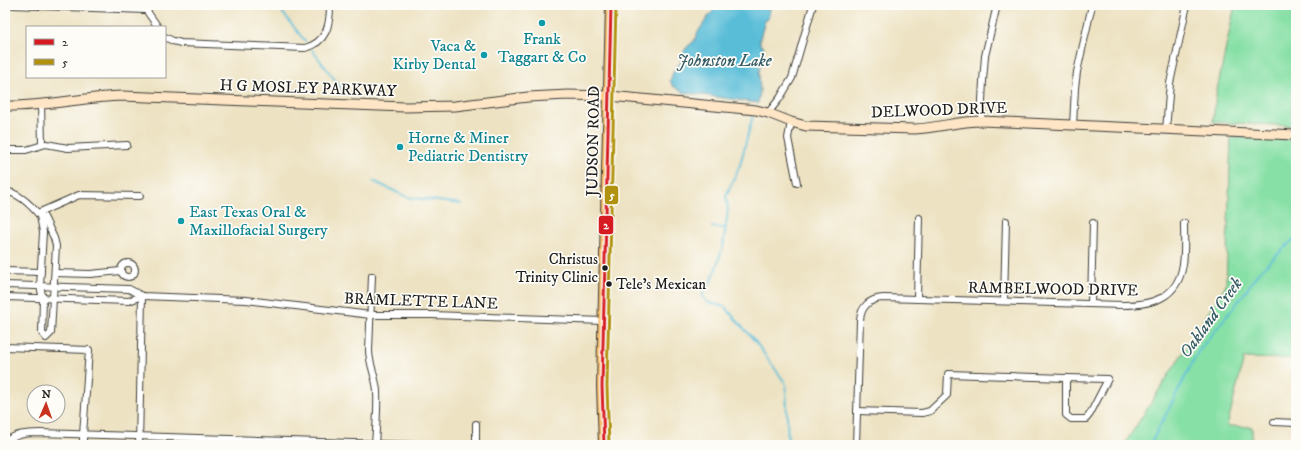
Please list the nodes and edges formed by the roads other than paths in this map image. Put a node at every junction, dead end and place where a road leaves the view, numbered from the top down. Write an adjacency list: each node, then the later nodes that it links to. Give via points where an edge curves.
1 (12, 5): 8 (street)
2 (330, 5): 10 (street, via 330,21 326,33 318,42 305,48 181,43)
3 (612, 5): 11 (main road, JUDSON ROAD)
4 (813, 5): 14 (street, via 792,78)
5 (997, 5): 15 (street, via 986,56)
6 (1092, 5): 17 (street, via 1076,77)
7 (1187, 5): 18 (street, via 1170,79)
8 (146, 7): 9 (street)
9 (157, 26)
10 (166, 38)
11 (610, 96): 12 (street, H G MOSLEY PARKWAY, via 548,95 431,107 122,96); 14 (street, DELWOOD DRIVE); 47 (main road, JUDSON ROAD)
12 (42, 104): 13 (street, H G MOSLEY PARKWAY); 20 (street)
13 (5, 106)
14 (768, 113): 16 (street, DELWOOD DRIVE)
15 (981, 121): 16 (street, DELWOOD DRIVE, via 922,129 815,127); 17 (street, DELWOOD DRIVE)
16 (791, 122): 23 (street, via 788,138)
17 (1073, 125): 18 (street, DELWOOD DRIVE)
18 (1166, 130): 19 (street, DELWOOD DRIVE)
19 (1296, 135)
20 (42, 144): 21 (street, via 68,148); 22 (street, via 26,150)
21 (127, 145)
22 (5, 150)
23 (797, 183)
24 (5, 191): 26 (street, via 22,199)
25 (140, 196): 26 (street, via 79,195)
26 (39, 215): 33 (street, via 42,232); 34 (street, via 44,218 55,241)
27 (919, 218): 43 (street)
28 (1006, 221): 44 (street)
29 (1093, 223): 45 (street)
30 (1184, 224): 45 (street, RAMBELWOOD DRIVE, via 1183,267 1177,282 1168,293 1148,304)
31 (5, 271): 33 (street)
32 (121, 271): 34 (street, via 90,274)
33 (41, 272): 37 (street)
34 (55, 273): 38 (street)
35 (372, 276): 46 (street)
36 (5, 285): 37 (street, BRAMLETTE LANE)
37 (40, 286): 38 (street, BRAMLETTE LANE); 41 (street)
38 (54, 287): 39 (street, BRAMLETTE LANE, via 129,289); 42 (street)
39 (142, 296): 42 (street, BRAMLETTE LANE, via 129,301); 46 (street, BRAMLETTE LANE, via 246,300); 57 (street)
40 (5, 297): 41 (street, BRAMLETTE LANE)
41 (43, 299): 42 (street, BRAMLETTE LANE); 48 (street, via 42,333)
42 (53, 299): 48 (street, via 51,333)
43 (917, 299): 44 (street, RAMBELWOOD DRIVE); 52 (street, RAMBELWOOD DRIVE, via 877,298 864,307 860,315)
44 (1004, 301): 45 (street, RAMBELWOOD DRIVE)
45 (1091, 304)
46 (371, 315): 47 (street, BRAMLETTE LANE); 59 (street, via 369,356 377,395)
47 (604, 321): 64 (main road, JUDSON ROAD)
48 (46, 338): 50 (street)
49 (5, 348): 50 (street)
50 (46, 349): 56 (street, via 89,350)
51 (1066, 378): 51 (street, via 1066,415 1070,419 1086,419 1108,379); 52 (street, via 948,374 947,395 928,412)
52 (857, 411): 65 (street)
53 (1274, 422): 54 (street)
54 (1296, 423)
55 (476, 424): 63 (street)
56 (83, 435): 57 (street); 58 (street, via 28,434 13,437); 60 (street)
57 (139, 437): 59 (street); 61 (street)
58 (5, 442)
59 (375, 444): 62 (street)
60 (83, 445)
61 (139, 445)
62 (416, 445)
63 (476, 445)
64 (604, 445)
65 (856, 445)

